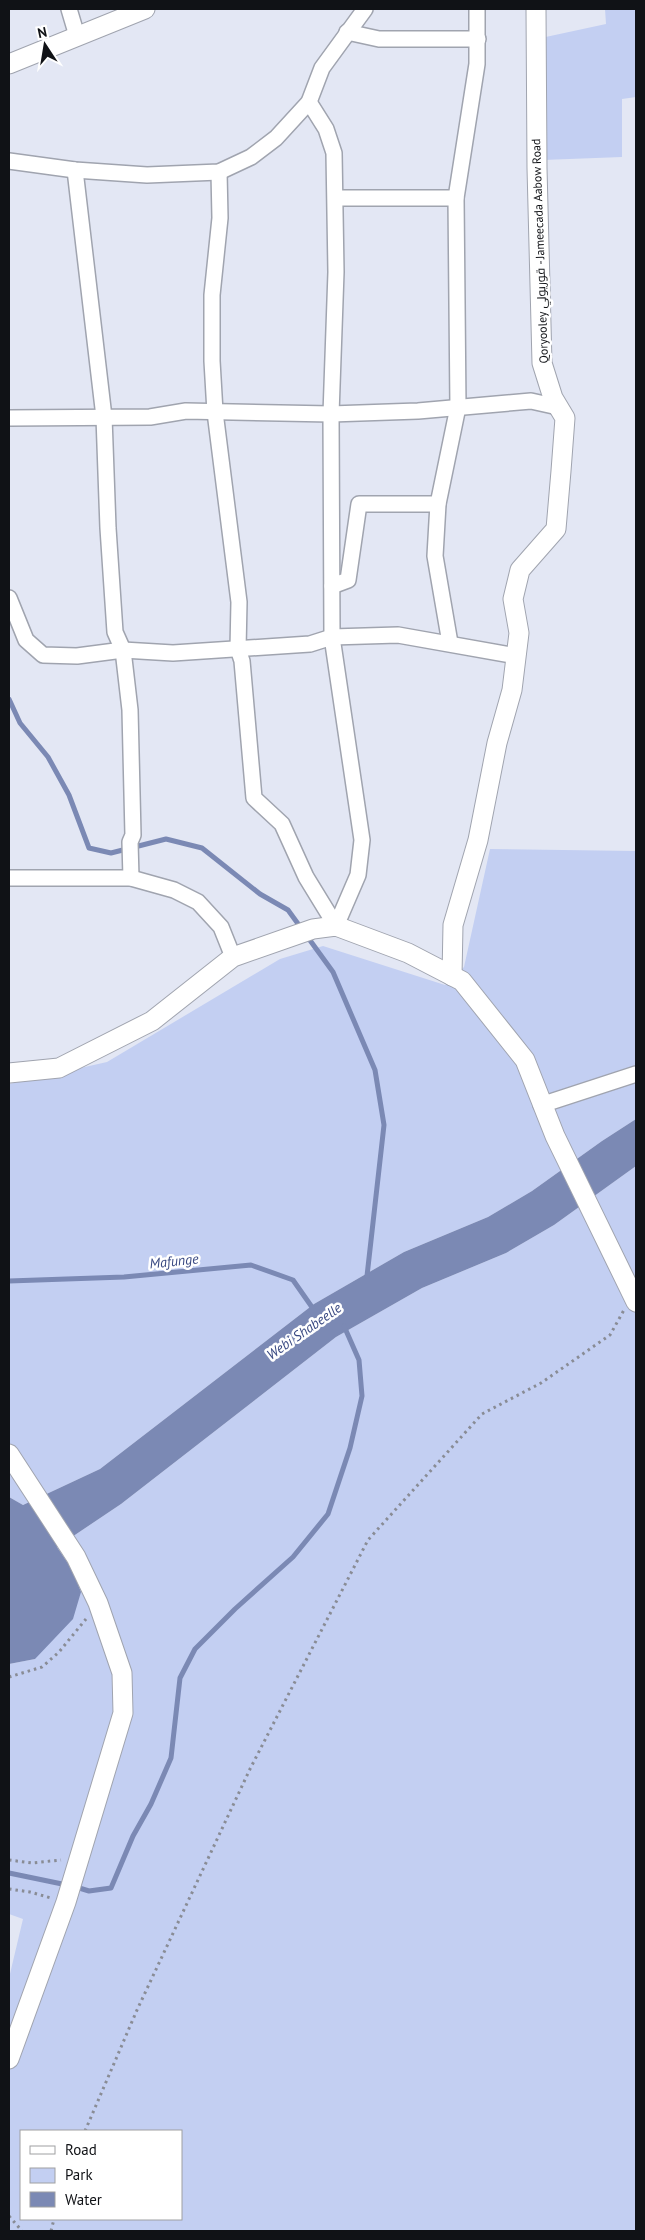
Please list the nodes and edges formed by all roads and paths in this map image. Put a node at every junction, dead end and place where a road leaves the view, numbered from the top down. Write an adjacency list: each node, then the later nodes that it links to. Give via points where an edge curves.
1 (69, 9): 7 (street)
2 (146, 9): 7 (street)
3 (365, 9): 6 (street)
4 (477, 9): 8 (street)
5 (536, 9): 16 (street, Qoryooley قوريولي - Jameecada Aabow Road, via 536,168 542,363)
6 (348, 32): 8 (street, via 379,39); 10 (street, via 322,68)
7 (78, 36): 9 (street)
8 (478, 39): 15 (street)
9 (9, 64)
10 (309, 102): 13 (street, via 276,138 251,157); 14 (street, via 326,129 334,153)
11 (9, 161): 12 (street)
12 (75, 170): 13 (street, via 147,175); 20 (street)
13 (219, 172): 18 (street, via 220,218 212,295)
14 (336, 198): 15 (street); 19 (street)
15 (456, 198): 17 (street)
16 (558, 406): 17 (street, via 531,401); 29 (street, Qoryooley قوريولي - Jameecada Aabow Road, via 565,418 556,528 520,570 512,599 519,633)
17 (458, 407): 19 (street); 22 (street)
18 (215, 412): 19 (street); 20 (street); 27 (street, via 239,602)
19 (331, 414): 23 (street)
20 (104, 417): 21 (street); 28 (street, via 115,632)
21 (9, 418)
22 (438, 504): 23 (street, via 359,504 348,580); 26 (street, via 435,556)
23 (332, 586): 25 (street)
24 (9, 598): 28 (street, via 26,640 43,655 77,656)
25 (332, 637): 26 (street, via 398,635); 27 (street, via 310,644); 32 (street, via 362,840 358,875)
26 (450, 643): 29 (street)
27 (238, 649): 28 (street, via 173,653); 32 (street, via 242,661 254,798 282,824 306,877)
28 (123, 650): 31 (street, via 130,710)
29 (516, 656): 34 (street, Qoryooley قوريولي - Jameecada Aabow Road, via 512,690 497,743 478,840 453,926)
30 (9, 878): 31 (street)
31 (131, 878): 33 (street, via 174,890 198,902 221,927)
32 (336, 926): 33 (street, via 290,936); 34 (street, via 408,952)
33 (233, 957): 35 (street, via 152,1021 59,1068)
34 (452, 976): 37 (street, via 462,981 525,1060)
35 (9, 1073)
36 (636, 1074): 37 (street)
37 (541, 1105): 38 (street)
38 (634, 1298): 47 (path, via 610,1335 541,1383 482,1414 368,1540 250,1768 137,2010)
39 (9, 1454): 40 (street, via 76,1556)
40 (98, 1603): 41 (path, via 60,1652 42,1667); 43 (street, via 122,1673 123,1713)
41 (9, 1677)
42 (9, 1860): 43 (path)
43 (78, 1862): 45 (street)
44 (9, 1889): 45 (path)
45 (67, 1899): 46 (street)
46 (9, 2059)
47 (85, 2130)
48 (9, 2216): 49 (path)
49 (22, 2231)

